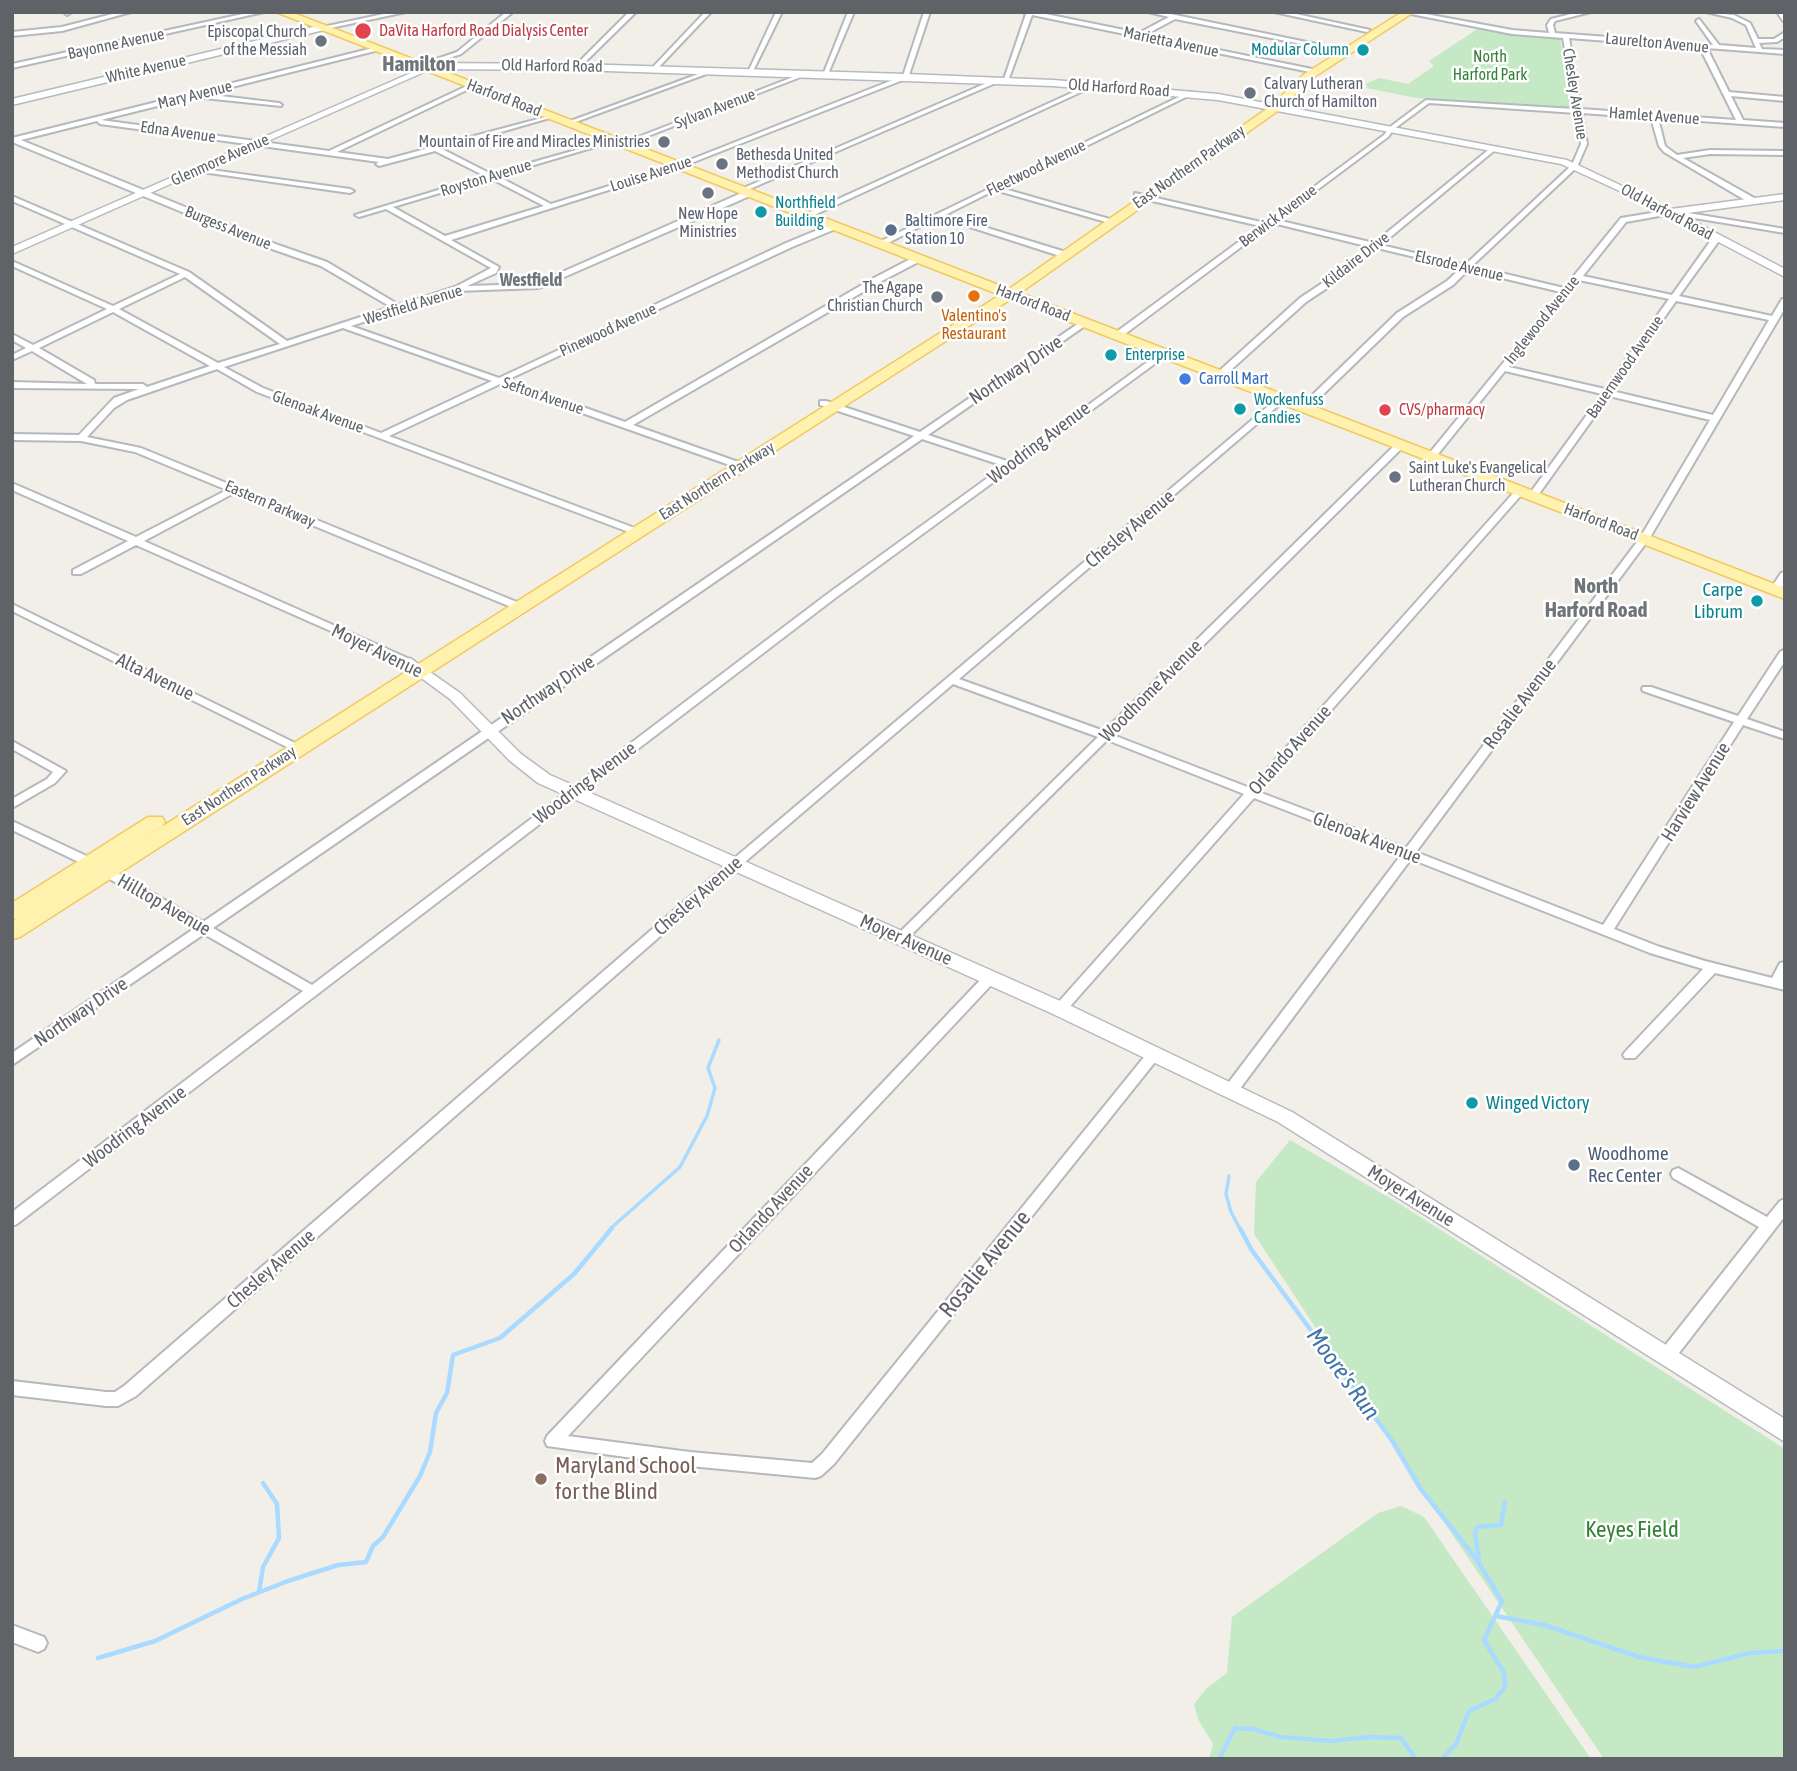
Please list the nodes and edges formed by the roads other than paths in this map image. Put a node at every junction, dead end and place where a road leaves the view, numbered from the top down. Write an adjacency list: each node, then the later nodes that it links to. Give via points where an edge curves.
1 (128, 12): 27 (street, via 62,29)
2 (261, 12): 39 (street, Bayonne Avenue)
3 (281, 12): 25 (main road, Harford Road)
4 (404, 12): 25 (street, White Avenue)
5 (510, 12): 40 (street, Glenmore Avenue, via 459,54)
6 (633, 12): 41 (street)
7 (708, 12): 42 (street)
8 (779, 12): 45 (street)
9 (851, 12): 47 (street)
10 (927, 12): 48 (street)
11 (1151, 12): 21 (street)
12 (1183, 12): 21 (street)
13 (1276, 12): 26 (street)
14 (1395, 12): 26 (main road, East Northern Parkway)
15 (1407, 12): 24 (street, Laurelton Avenue); 36 (main road, East Northern Parkway)
16 (1588, 12): 29 (street, via 1553,20)
17 (1709, 12): 32 (street, via 1744,22)
18 (1780, 12): 22 (street)
19 (1030, 13): 30 (street, Marietta Avenue); 49 (street)
20 (1470, 16): 24 (street)
21 (1174, 17): 30 (street); 36 (street)
22 (1785, 20)
23 (1699, 21): 34 (street)
24 (1461, 23): 29 (street, Laurelton Avenue)
25 (321, 28): 35 (main road, Harford Road); 57 (street, White Avenue)
26 (1367, 30): 36 (main road, East Northern Parkway)
27 (12, 34)
28 (1785, 34): 32 (street, via 1777,41)
29 (1553, 35): 31 (street, Laurelton Avenue)
30 (1138, 36): 44 (street, Marietta Avenue)
31 (1566, 36): 33 (street, Laurelton Avenue); 60 (street, Chesley Avenue)
32 (1756, 41): 37 (street)
33 (1703, 47): 34 (street, Laurelton Avenue); 53 (street)
34 (1718, 48): 37 (street, Laurelton Avenue)
35 (377, 49): 40 (main road, Harford Road); 54 (street, Mary Avenue)
36 (1341, 50): 44 (main road, East Northern Parkway)
37 (1760, 51): 38 (street, Laurelton Avenue)
38 (1785, 52)
39 (12, 66)
40 (424, 66): 41 (street, Old Harford Road); 50 (main road, Harford Road); 69 (street, Glenmore Avenue)
41 (577, 66): 42 (street, Old Harford Road)
42 (655, 68): 43 (street, Old Harford Road)
43 (714, 70): 45 (street, Old Harford Road); 65 (street)
44 (1310, 70): 59 (main road, East Northern Parkway)
45 (750, 71): 46 (street, Old Harford Road)
46 (808, 74): 47 (street, Old Harford Road); 70 (street, Sylvan Avenue)
47 (825, 74): 48 (street, Old Harford Road)
48 (906, 77): 49 (street, Old Harford Road); 78 (street, Louise Avenue)
49 (1001, 81): 51 (street, Old Harford Road); 84 (street, Westfield Avenue)
50 (471, 86): 61 (main road, Harford Road); 73 (street)
51 (1091, 86): 52 (street, Old Harford Road); 94 (street)
52 (1191, 93): 59 (street, Old Harford Road); 82 (street, Fleetwood Avenue)
53 (1726, 94): 55 (street); 64 (street)
54 (197, 95): 58 (street); 63 (street, Mary Avenue)
55 (1785, 99)
56 (1439, 101): 60 (street, Hamlet Avenue); 67 (street, Berwick Avenue, via 1426,102)
57 (12, 102)
58 (279, 105)
59 (1270, 107): 67 (street, Old Harford Road); 86 (main road, East Northern Parkway)
60 (1578, 110): 62 (street, Hamlet Avenue); 79 (street, Chesley Avenue, via 1584,144)
61 (551, 116): 65 (main road, Harford Road); 71 (street)
62 (1654, 116): 64 (street, Hamlet Avenue); 75 (street, via 1662,146)
63 (93, 121): 68 (street, Mary Avenue); 69 (street, Edna Avenue)
64 (1740, 121): 66 (street, Hamlet Avenue)
65 (568, 123): 70 (main road, Harford Road)
66 (1785, 125)
67 (1390, 131): 72 (street, Old Harford Road); 97 (street, Berwick Avenue)
68 (13, 140): 85 (street, Burgess Avenue)
69 (261, 142): 73 (street, Edna Avenue); 80 (street, Glenmore Avenue)
70 (618, 142): 78 (main road, Harford Road); 81 (street, Royston Avenue)
71 (435, 148): 76 (street); 81 (street)
72 (1494, 148): 79 (street, Old Harford Road); 104 (street, Kildaire Drive)
73 (331, 153): 76 (street, Edna Avenue)
74 (1785, 153): 75 (street, via 1710,152)
75 (1675, 157): 89 (street)
76 (387, 161): 77 (street)
77 (376, 164)
78 (679, 166): 84 (main road, Harford Road); 90 (street, Louise Avenue)
79 (1575, 166): 92 (street, Old Harford Road); 109 (street, Chesley Avenue)
80 (197, 170): 83 (street); 85 (street, Glenmore Avenue)
81 (489, 177): 90 (street); 91 (street, Royston Avenue)
82 (995, 188): 95 (street, Fleetwood Avenue); 96 (street)
83 (350, 191)
84 (746, 192): 94 (main road, Harford Road); 114 (street, Westfield Avenue, via 536,286)
85 (144, 193): 98 (street, Glenmore Avenue); 119 (street, Burgess Avenue, via 324,264)
86 (1142, 196): 96 (main road, East Northern Parkway); 97 (street, Elsrode Avenue)
87 (1785, 197): 89 (street)
88 (12, 198): 98 (street)
89 (1753, 201): 92 (street)
90 (550, 206): 102 (street, Louise Avenue)
91 (387, 207): 93 (street, Royston Avenue); 102 (street)
92 (1670, 212): 100 (street, Inglewood Avenue); 101 (street, Old Harford Road); 113 (street, Inglewood Avenue, via 1624,220)
93 (359, 215)
94 (807, 215): 99 (main road, Harford Road)
95 (939, 215): 103 (street, Fleetwood Avenue); 106 (street)
96 (1106, 221): 106 (main road, East Northern Parkway)
97 (1269, 223): 104 (street, Elsrode Avenue); 124 (street, Berwick Avenue)
98 (73, 224): 105 (street, Glenmore Avenue); 111 (street)
99 (835, 226): 103 (main road, Harford Road); 133 (street, Pinewood Avenue)
100 (1785, 230)
101 (1717, 238): 112 (street, Old Harford Road); 117 (street, Bauernwood Avenue)
102 (445, 239): 110 (street, via 492,264)
103 (881, 243): 107 (main road, Harford Road)
104 (1375, 245): 109 (street, Elsrode Avenue); 132 (street, Kildaire Drive, via 1303,300)
105 (12, 251)
106 (1062, 253): 116 (main road, East Northern Parkway)
107 (919, 258): 116 (main road, Harford Road); 144 (street)
108 (12, 262): 120 (street, Glenoak Avenue)
109 (1466, 267): 115 (street, Elsrode Avenue); 142 (street, Chesley Avenue, via 1443,289 1400,315)
110 (493, 271): 114 (street)
111 (186, 274): 120 (street); 126 (street)
112 (1785, 274)
113 (1577, 277): 115 (street, Inglewood Avenue); 117 (street)
114 (456, 289): 119 (street, Westfield Avenue)
115 (1566, 291): 131 (street, Inglewood Avenue)
116 (1006, 292): 122 (main road, Harford Road); 140 (main road, East Northern Parkway)
117 (1674, 298): 121 (street); 138 (street, Bauernwood Avenue)
118 (1785, 301): 121 (street, Rosalie Avenue)
119 (398, 308): 123 (street, Westfield Avenue)
120 (113, 309): 127 (street); 130 (street, Glenoak Avenue)
121 (1774, 319): 143 (street, Rosalie Avenue)
122 (1085, 323): 124 (main road, Harford Road); 145 (street, Northway Drive)
123 (345, 326): 126 (street, Westfield Avenue); 133 (street, Sefton Avenue)
124 (1118, 335): 128 (main road, Harford Road)
125 (12, 336): 127 (street)
126 (287, 345): 130 (street, Westfield Avenue)
127 (34, 347): 129 (street); 135 (street)
128 (1164, 354): 132 (main road, Harford Road); 152 (street, Woodring Avenue)
129 (12, 358)
130 (217, 367): 137 (street, Westfield Avenue); 146 (street, Glenoak Avenue, via 260,390)
131 (1503, 368): 138 (street); 150 (street, Inglewood Avenue)
132 (1220, 375): 139 (main road, Harford Road)
133 (500, 381): 144 (street, Sefton Avenue); 146 (street, Pinewood Avenue)
134 (12, 385): 135 (street)
135 (91, 386): 136 (street)
136 (129, 387): 137 (street); 141 (street, Westfield Avenue)
137 (154, 387): 141 (street, Westfield Avenue)
138 (1607, 393): 143 (street); 155 (street, Bauernwood Avenue)
139 (1282, 399): 142 (main road, Harford Road); 166 (street, Chesley Avenue)
140 (829, 404): 145 (street); 151 (main road, East Northern Parkway)
141 (113, 406): 148 (street, Westfield Avenue)
142 (1305, 407): 149 (main road, Harford Road)
143 (1714, 418): 157 (street, Rosalie Avenue)
144 (627, 425): 151 (street, Sefton Avenue)
145 (921, 435): 152 (street); 169 (street, Northway Drive)
146 (381, 436): 156 (street, Glenoak Avenue)
147 (12, 437): 148 (street, Eastern Parkway)
148 (82, 438): 154 (street, Eastern Parkway, via 138,450)
149 (1400, 445): 150 (main road, Harford Road); 170 (street, Woodhome Avenue)
150 (1431, 457): 155 (main road, Harford Road)
151 (735, 464): 156 (main road, East Northern Parkway)
152 (1010, 465): 174 (street, Woodring Avenue)
153 (12, 486): 158 (street, Moyer Avenue)
154 (235, 489): 158 (street); 162 (street, Eastern Parkway)
155 (1527, 493): 157 (main road, Harford Road); 175 (street, Orlando Avenue)
156 (631, 530): 162 (main road, East Northern Parkway)
157 (1644, 539): 161 (main road, Harford Road); 178 (street, Rosalie Avenue)
158 (136, 541): 159 (street); 165 (street, Moyer Avenue)
159 (78, 572)
160 (1785, 576): 161 (street)
161 (1780, 592)
162 (514, 604): 165 (main road, East Northern Parkway)
163 (12, 607): 173 (street, Alta Avenue)
164 (1785, 652): 168 (street, Harview Avenue)
165 (415, 667): 169 (street, Moyer Avenue, via 461,701); 173 (main road, East Northern Parkway)
166 (951, 680): 170 (street, Glenoak Avenue); 179 (street, Chesley Avenue)
167 (1647, 688): 168 (street)
168 (1740, 720): 171 (street); 183 (street, Harview Avenue)
169 (489, 730): 174 (street, Moyer Avenue, via 525,765); 182 (street, Northway Drive)
170 (1106, 736): 175 (street, Glenoak Avenue); 185 (street, Woodhome Avenue)
171 (1785, 736)
172 (12, 744): 176 (street, via 58,768 59,774)
173 (290, 745): 180 (main road, East Northern Parkway)
174 (572, 793): 179 (street, Moyer Avenue); 190 (street, Woodring Avenue)
175 (1252, 793): 178 (street, Glenoak Avenue); 191 (street, Orlando Avenue)
176 (12, 804)
177 (12, 825): 180 (street, Hilltop Avenue)
178 (1408, 854): 183 (street, Glenoak Avenue); 195 (street, Rosalie Avenue)
179 (735, 864): 185 (street, Moyer Avenue); 201 (street, Chesley Avenue, via 118,1399)
180 (98, 867): 181 (main road, East Northern Parkway); 182 (street, Hilltop Avenue); 184 (main road, East Northern Parkway)
181 (12, 913)
182 (204, 928): 190 (street, Hilltop Avenue); 194 (street, Northway Drive)
183 (1606, 931): 187 (street, Glenoak Avenue)
184 (12, 932)
185 (902, 937): 188 (street, Moyer Avenue)
186 (1785, 966): 189 (street)
187 (1712, 968): 189 (street, Glenoak Avenue); 193 (street)
188 (990, 978): 191 (street, Moyer Avenue); 203 (street, Orlando Avenue, via 553,1441)
189 (1780, 985)
190 (313, 991): 198 (street, Woodring Avenue)
191 (1060, 1009): 192 (street, Moyer Avenue)
192 (1154, 1054): 195 (street, Moyer Avenue); 203 (street, Rosalie Avenue)
193 (1630, 1055)
194 (12, 1060)
195 (1231, 1090): 200 (street, Moyer Avenue, via 1312,1133)
196 (1678, 1174): 199 (street)
197 (1785, 1205): 199 (street)
198 (12, 1220)
199 (1769, 1225): 200 (street)
200 (1667, 1357): 202 (street, Moyer Avenue)
201 (12, 1388)
202 (1785, 1432)
203 (815, 1471)
204 (12, 1633): 205 (street)
205 (38, 1643)

